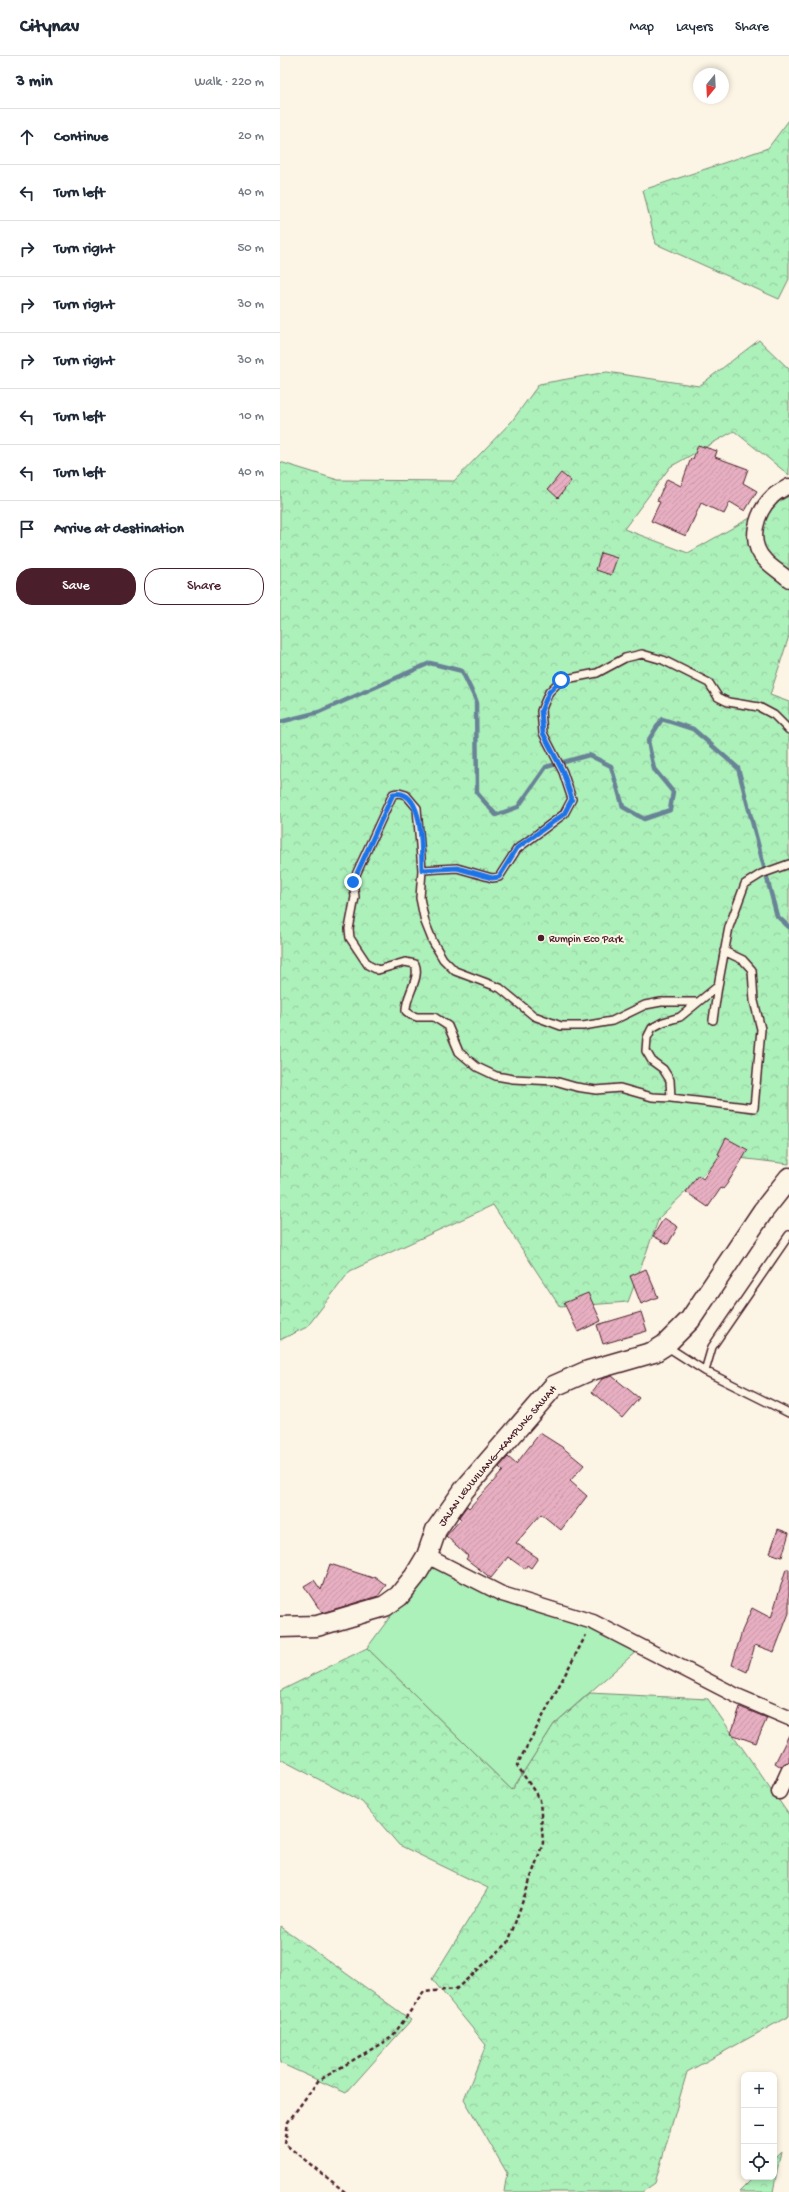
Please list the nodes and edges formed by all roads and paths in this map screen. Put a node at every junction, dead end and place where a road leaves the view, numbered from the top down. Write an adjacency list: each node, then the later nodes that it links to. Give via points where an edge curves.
1 (789, 486): 2 (street, via 773,496 760,514 754,532 756,547 765,560)
2 (789, 580)
3 (789, 730): 5 (lane, via 760,706 728,702 718,698 709,683 663,660 642,654 625,658 597,674 561,680 549,692 541,711 543,733 563,772 572,799 564,814 517,848 499,877 492,878 457,868)
4 (787, 864): 6 (lane, via 761,874 745,884 729,927)
5 (422, 870): 8 (lane, via 420,898 425,922 443,959 455,971 500,988 534,1016 546,1022 561,1026 583,1026 612,1021 645,1005); 10 (lane, via 417,808 406,795 393,794 353,882 355,897 349,929 350,938 373,969 383,970 405,962 415,964 416,975 406,1011 411,1015 434,1017 448,1026 459,1052 477,1067 496,1076 555,1081 596,1090 620,1088 652,1097)
6 (724, 952): 7 (lane); 10 (lane, via 743,960 752,970 754,1001 761,1029 754,1108)
7 (718, 986): 8 (lane); 9 (lane)
8 (696, 1002): 10 (lane, via 680,1017 652,1028 647,1038 646,1051 670,1080)
9 (713, 1020)
10 (671, 1098)
11 (789, 1178): 13 (main road, JALAN LEUWILIANG–KAMPUNG SAWAH, via 763,1211 690,1320)
12 (789, 1235): 14 (lane, via 712,1347)
13 (664, 1345): 14 (lane); 16 (main road, JALAN LEUWILIANG–KAMPUNG SAWAH, via 654,1352 588,1371 554,1386 464,1490 436,1530)
14 (705, 1371): 15 (lane)
15 (789, 1413)
16 (427, 1556): 17 (street, via 502,1594); 18 (main road, JALAN LEUWILIANG–KAMPUNG SAWAH, via 399,1596 385,1606 317,1626)
17 (593, 1622): 19 (street, via 737,1696); 22 (path, via 517,1765 540,1800 543,1843 508,1943 456,1989 424,1992 392,2037 318,2081 288,2122 285,2144)
18 (280, 1627)
19 (789, 1718)
20 (789, 1770): 21 (street)
21 (778, 1792)
22 (345, 2192)

